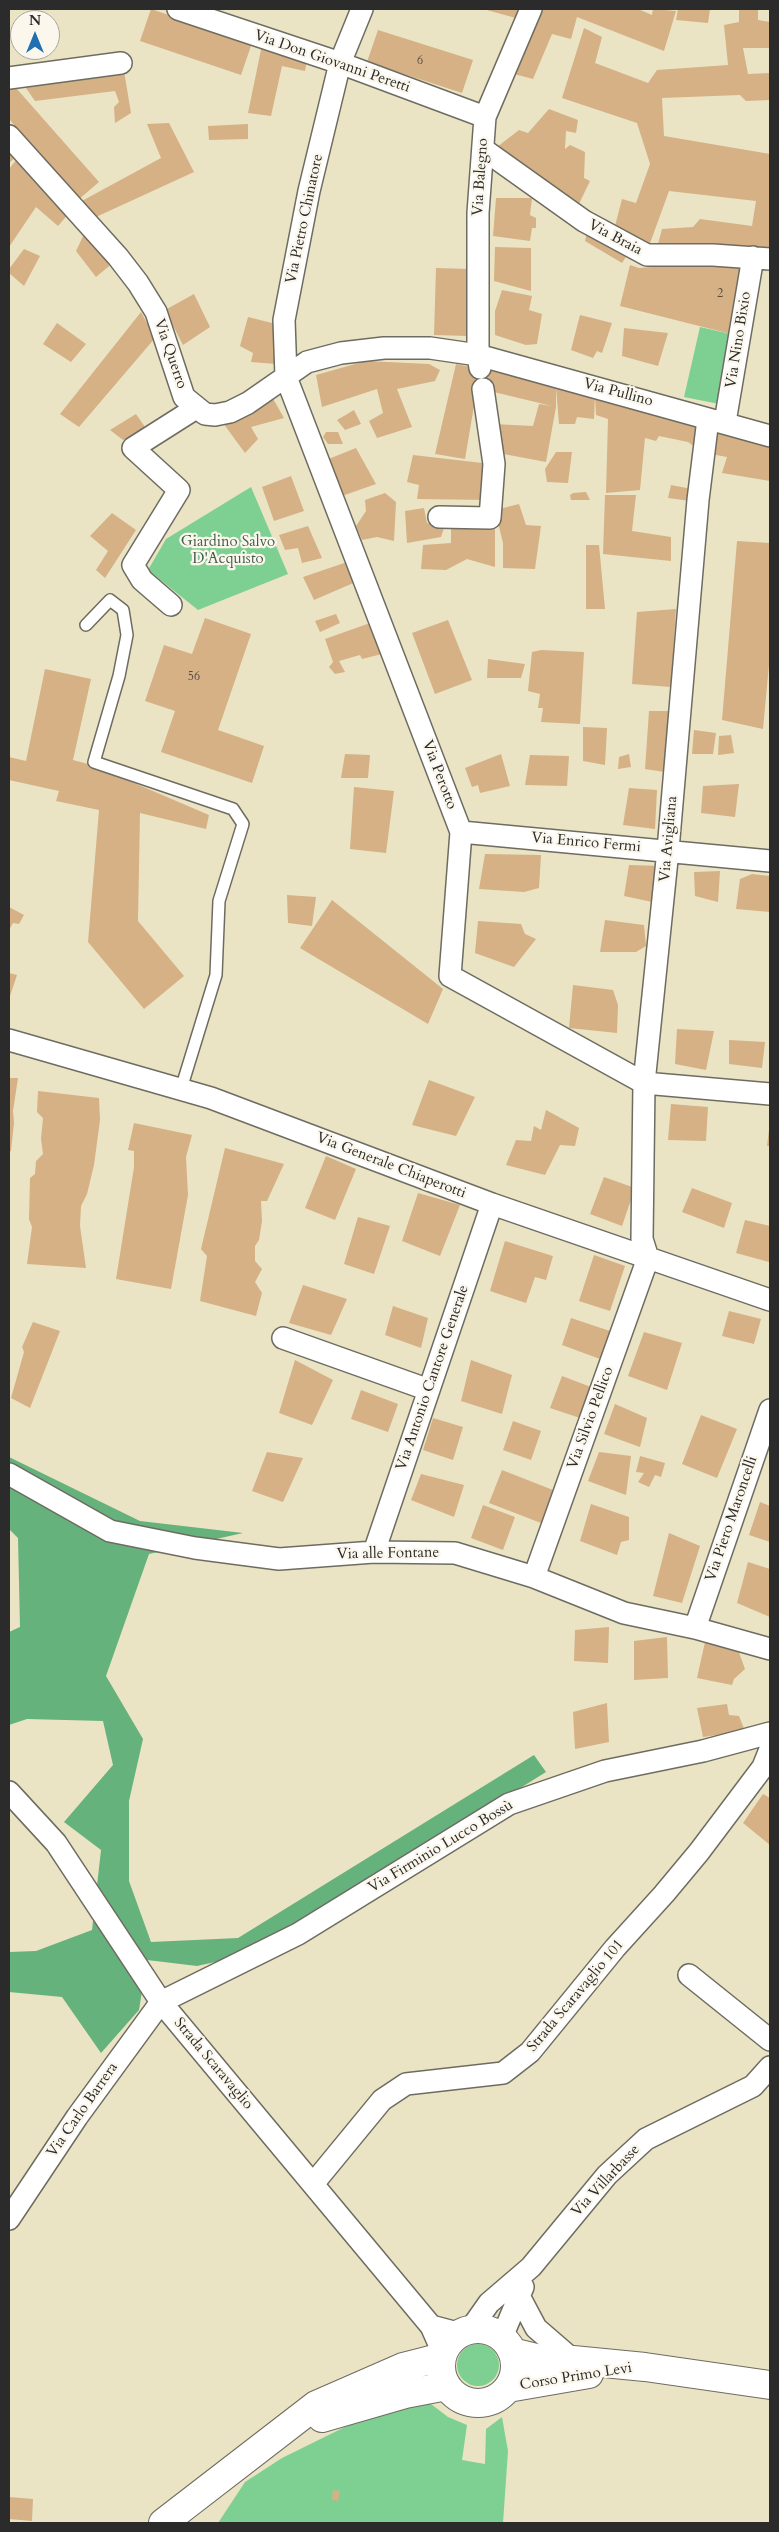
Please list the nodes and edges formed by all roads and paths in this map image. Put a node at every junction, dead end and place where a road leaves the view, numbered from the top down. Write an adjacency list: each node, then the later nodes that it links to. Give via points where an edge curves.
1 (178, 9): 5 (street, Via Don Giovanni Peretti)
2 (531, 9): 7 (street, Via Balegno)
3 (356, 11): 5 (street, Via Pietro Chinatore)
4 (121, 63): 6 (street)
5 (340, 63): 7 (street, Via Don Giovanni Peretti); 12 (street, Via Pietro Chinatore, via 309,190 284,320)
6 (9, 78)
7 (485, 117): 9 (street, Via Balegno)
8 (9, 136): 14 (street, Via Querro, via 138,283 156,312 184,397)
9 (483, 149): 10 (street, Via Braia, via 584,221 646,255); 11 (street, Via Balegno, via 478,213)
10 (762, 258): 15 (street, Via Nino Bixio)
11 (479, 362): 12 (street, via 430,348 366,350 307,362); 15 (street, Via Pullino)
12 (286, 377): 14 (street, via 230,412 205,414); 20 (street, Via Perotto)
13 (483, 389): 17 (street, via 494,464 490,518)
14 (196, 408): 18 (street, via 133,448 179,490 133,565 142,580)
15 (717, 421): 16 (street, Via Pullino); 21 (street, Via Avigliana, via 698,500)
16 (770, 436)
17 (439, 517)
18 (170, 605)
19 (86, 625): 25 (lane, via 110,600 123,610 127,635 119,676 94,762 233,809 243,824 219,901 216,975)
20 (460, 832): 21 (street, Via Enrico Fermi); 24 (street, Via Perotto, via 450,976)
21 (668, 850): 22 (street, Via Enrico Fermi); 24 (street, Via Avigliana)
22 (770, 861)
23 (9, 1040): 25 (street, Via Generale Chiaperotti)
24 (644, 1083): 26 (street); 28 (street, Via Avigliana, via 642,1239)
25 (181, 1089): 27 (street, Via Generale Chiaperotti)
26 (770, 1094)
27 (492, 1204): 28 (street, Via Generale Chiaperotti); 31 (street, Via Antonio Cantore Generale)
28 (648, 1258): 29 (street, Via Generale Chiaperotti); 35 (street, Via Silvio Pellico)
29 (770, 1300)
30 (283, 1338): 31 (street)
31 (429, 1390): 34 (street, Via Antonio Cantore Generale)
32 (770, 1410): 36 (street, Via Piero Maroncelli)
33 (9, 1474): 34 (street, Via alle Fontane, via 110,1531 195,1548 279,1559)
34 (374, 1552): 35 (street, Via alle Fontane, via 455,1553)
35 (534, 1577): 36 (street, Via alle Fontane, via 624,1613)
36 (694, 1628): 37 (street, Via alle Fontane)
37 (770, 1649)
38 (770, 1742): 41 (street, Via Firminio Lucco Bossù, via 704,1751 605,1771 510,1804 298,1934); 44 (street, Strada Scaravaglio 101, via 763,1767 723,1822 614,1948 530,2052 504,2073 406,2084 382,2100)
39 (9, 1792): 41 (street, Strada Scaravaglio, via 56,1843)
40 (689, 1975): 42 (street)
41 (161, 2002): 44 (street, Strada Scaravaglio); 45 (street, Via Carlo Barrera, via 77,2117)
42 (770, 2040)
43 (770, 2067): 46 (street, Via Villarbasse, via 753,2086 646,2139 607,2175)
44 (313, 2184): 48 (street, Strada Scaravaglio, via 431,2326)
45 (9, 2219)
46 (531, 2266): 47 (street, Via Villarbasse); 48 (street, Via Villarbasse, via 489,2303)
47 (519, 2296): 49 (street, Via Villarbasse); 50 (street, Corso Primo Levi, via 536,2328)
48 (454, 2343): 49 (street, via 492,2332); 53 (street, via 443,2377); 55 (street, via 316,2405)
49 (507, 2345): 50 (street, Corso Primo Levi, via 545,2360); 54 (street, via 515,2371)
50 (572, 2360): 51 (street, Corso Primo Levi)
51 (645, 2367): 52 (street, Corso Primo Levi); 54 (street, Corso Primo Levi, via 548,2379)
52 (770, 2385)
53 (447, 2386): 54 (street, via 455,2395 477,2403 499,2396); 55 (street, via 325,2417)
54 (508, 2388)
55 (270, 2440): 56 (street)
56 (163, 2523)

